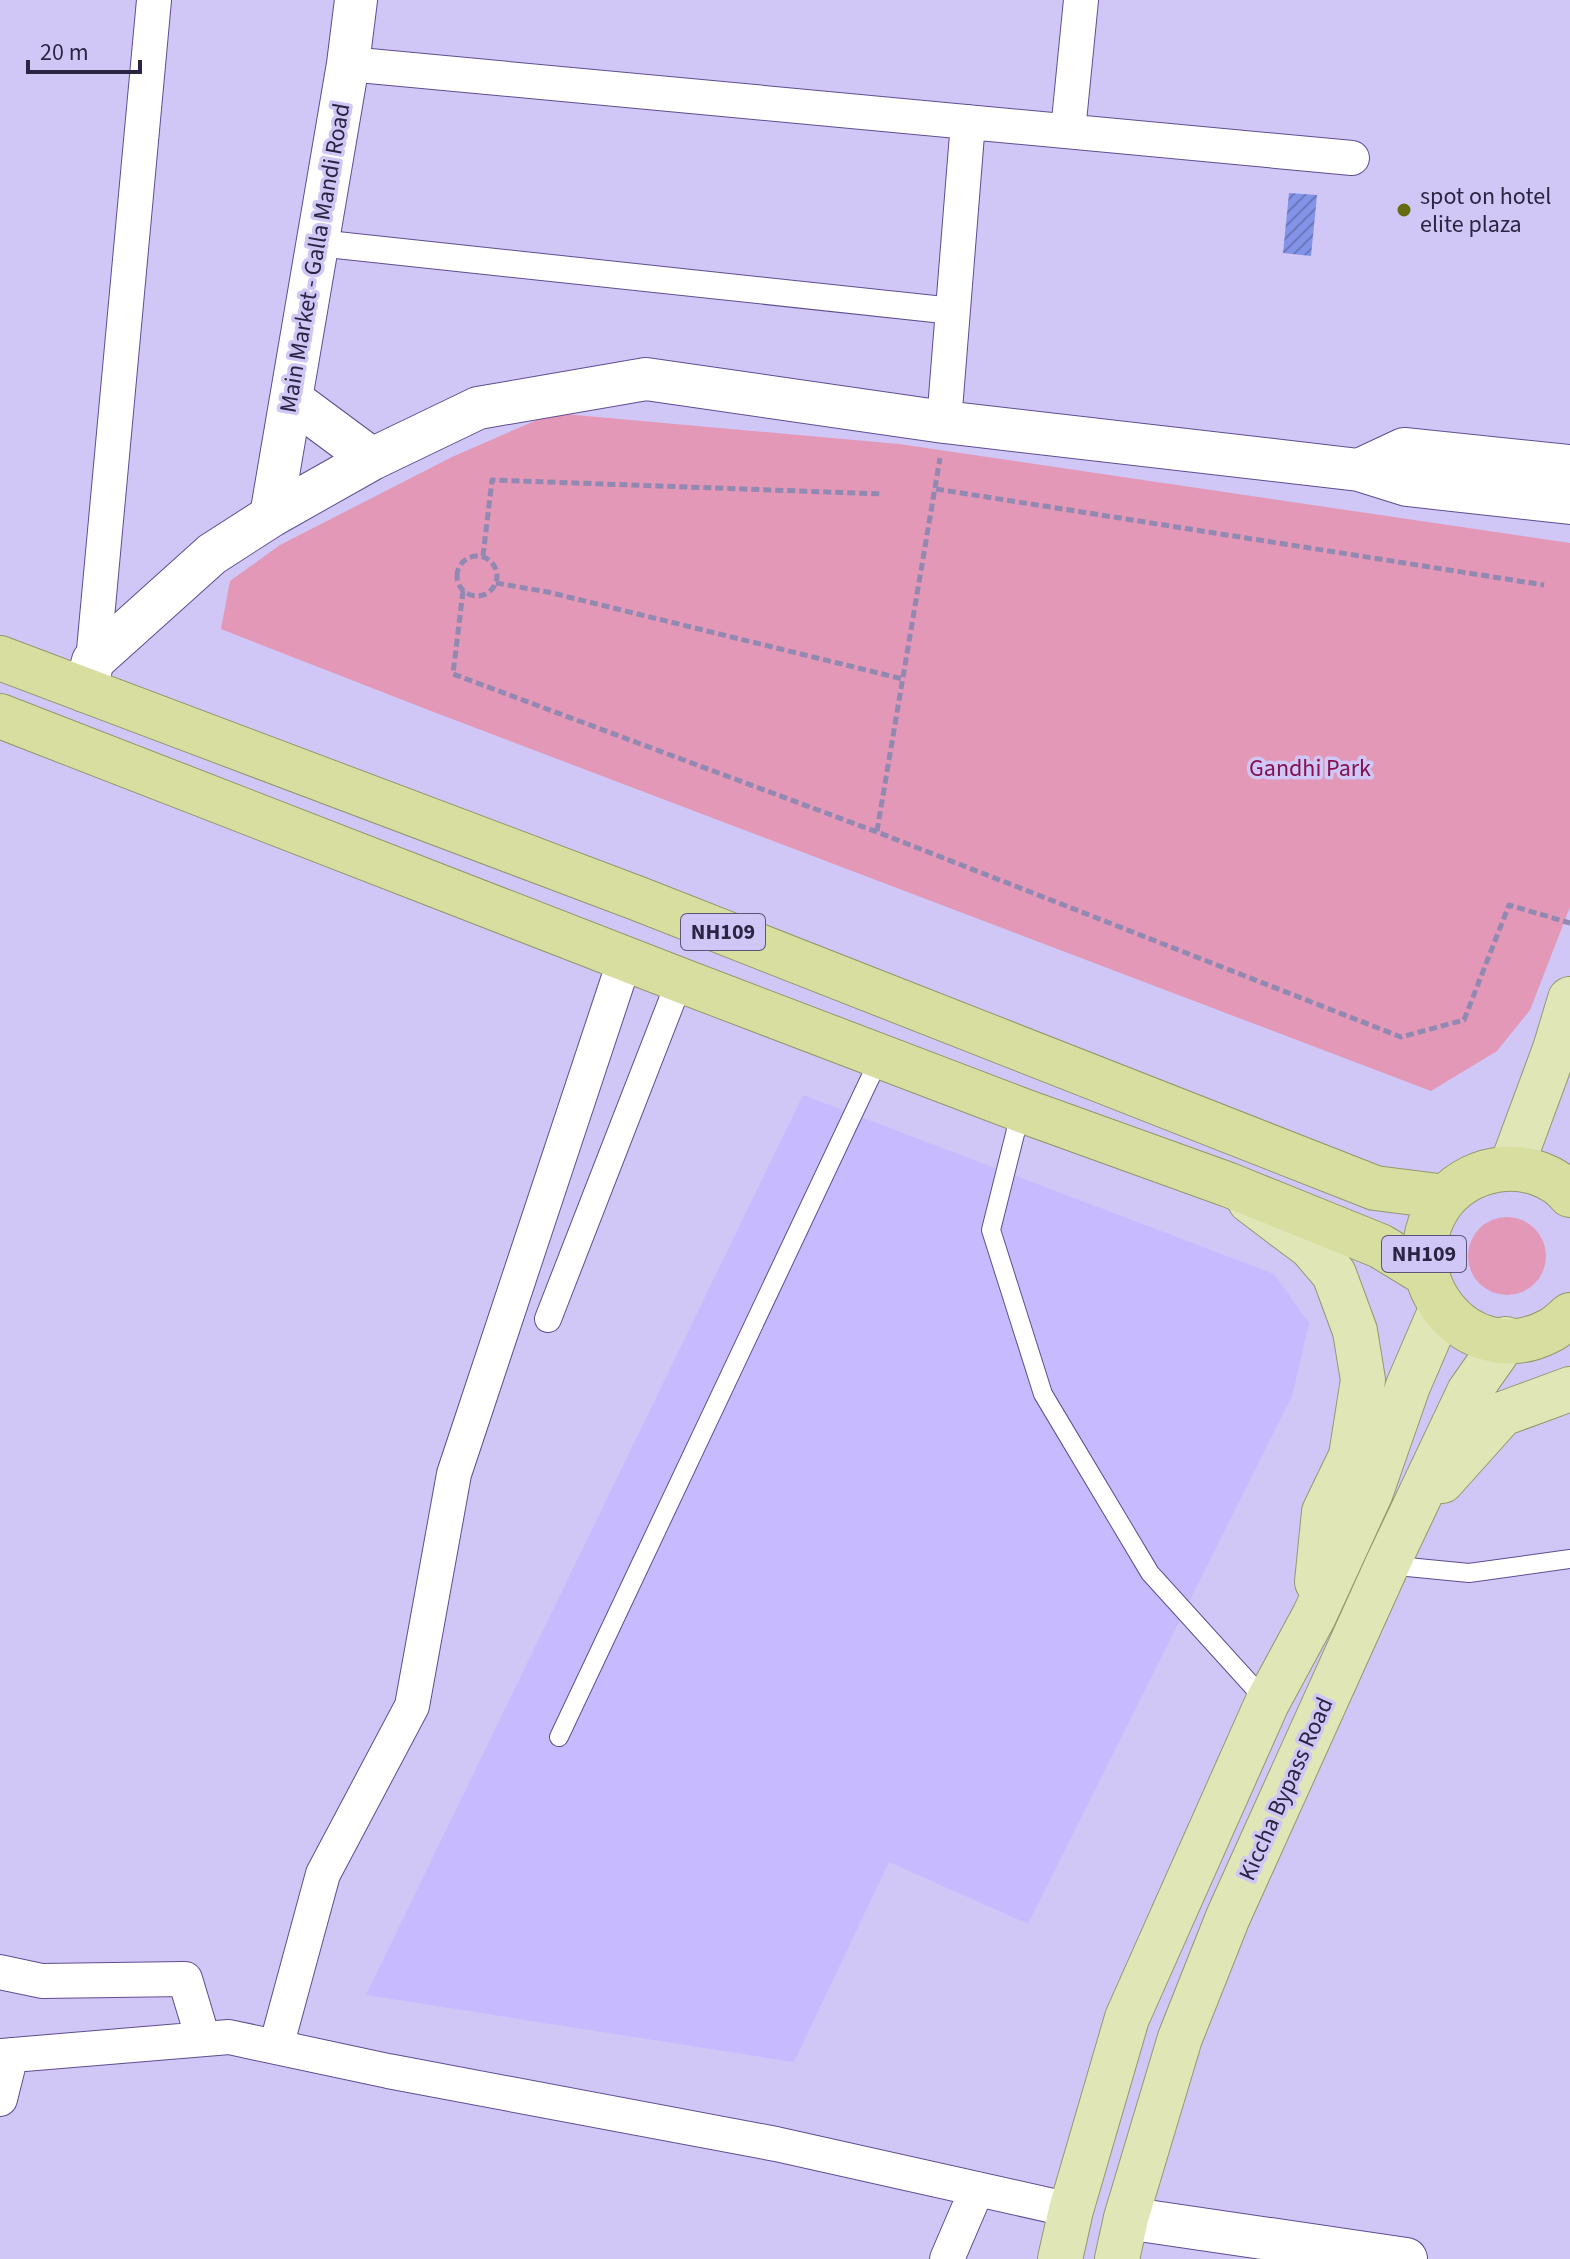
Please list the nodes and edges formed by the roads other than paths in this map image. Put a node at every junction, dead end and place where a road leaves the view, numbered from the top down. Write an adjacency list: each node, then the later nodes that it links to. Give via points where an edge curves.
1 (154, 0): 18 (street)
2 (356, 0): 4 (street, Main Market - Galla Mandi Road)
3 (1081, 0): 6 (street)
4 (348, 64): 5 (street); 8 (street, Main Market - Galla Mandi Road)
5 (968, 122): 6 (street); 9 (street)
6 (1068, 131): 7 (street)
7 (1352, 158)
8 (318, 243): 9 (street); 10 (street, Main Market - Galla Mandi Road)
9 (953, 311): 11 (street)
10 (291, 399): 12 (street); 16 (street, Main Market - Galla Mandi Road)
11 (944, 422): 12 (street, via 646,379 478,408); 14 (street)
12 (372, 459): 16 (street)
13 (1570, 466): 14 (street, via 1404,449)
14 (1359, 470): 15 (street, via 1407,485)
15 (1570, 503)
16 (271, 516): 18 (street, via 212,554)
17 (0, 658): 18 (highway, NH109)
18 (89, 676): 20 (highway); 29 (highway, NH109, via 1375,1188)
19 (0, 716): 20 (highway, NH109)
20 (65, 739): 21 (highway, NH109)
21 (625, 959): 22 (highway, NH109); 45 (street, via 454,1474 412,1706 323,1874)
22 (680, 980): 24 (highway, NH109); 31 (street)
23 (1570, 999): 26 (main road)
24 (881, 1055): 25 (highway, NH109); 42 (lane)
25 (1021, 1110): 28 (highway, NH109); 40 (lane, via 991,1230 1043,1394 1150,1573)
26 (1511, 1168): 27 (highway, NH109); 29 (highway, NH109, via 1476,1175)
27 (1568, 1184)
28 (1229, 1185): 30 (highway, NH109, via 1380,1246); 39 (main road, via 1311,1247 1334,1274 1355,1331 1363,1380 1351,1456 1324,1512)
29 (1446, 1197): 30 (highway, NH109, via 1425,1237 1424,1265)
30 (1434, 1291): 33 (highway, NH109, via 1467,1330); 36 (main road, via 1408,1386)
31 (548, 1319)
32 (1564, 1326): 33 (highway, NH109, via 1524,1340)
33 (1506, 1339): 35 (main road, Kiccha Bypass Road, via 1469,1392)
34 (1570, 1389): 35 (main road, via 1502,1414)
35 (1414, 1512): 38 (main road, Kiccha Bypass Road)
36 (1345, 1548): 38 (main road); 39 (main road)
37 (1570, 1559): 38 (lane, via 1469,1573)
38 (1387, 1565): 41 (main road, Kiccha Bypass Road)
39 (1314, 1616): 40 (main road)
40 (1267, 1703): 41 (main road); 49 (main road, via 1127,2018)
41 (1315, 1725): 50 (main road, Kiccha Bypass Road, via 1180,2038)
42 (559, 1737)
43 (0, 1972): 44 (street, via 42,1981 185,1979)
44 (203, 2039): 45 (street, via 229,2037); 46 (street)
45 (276, 2047): 48 (street, via 776,2144)
46 (6, 2055): 47 (street)
47 (0, 2099)
48 (977, 2189): 49 (street); 52 (street)
49 (1071, 2210): 50 (main road); 53 (main road)
50 (1121, 2238): 51 (street)
51 (1394, 2258)
52 (947, 2259)
53 (1060, 2259)

